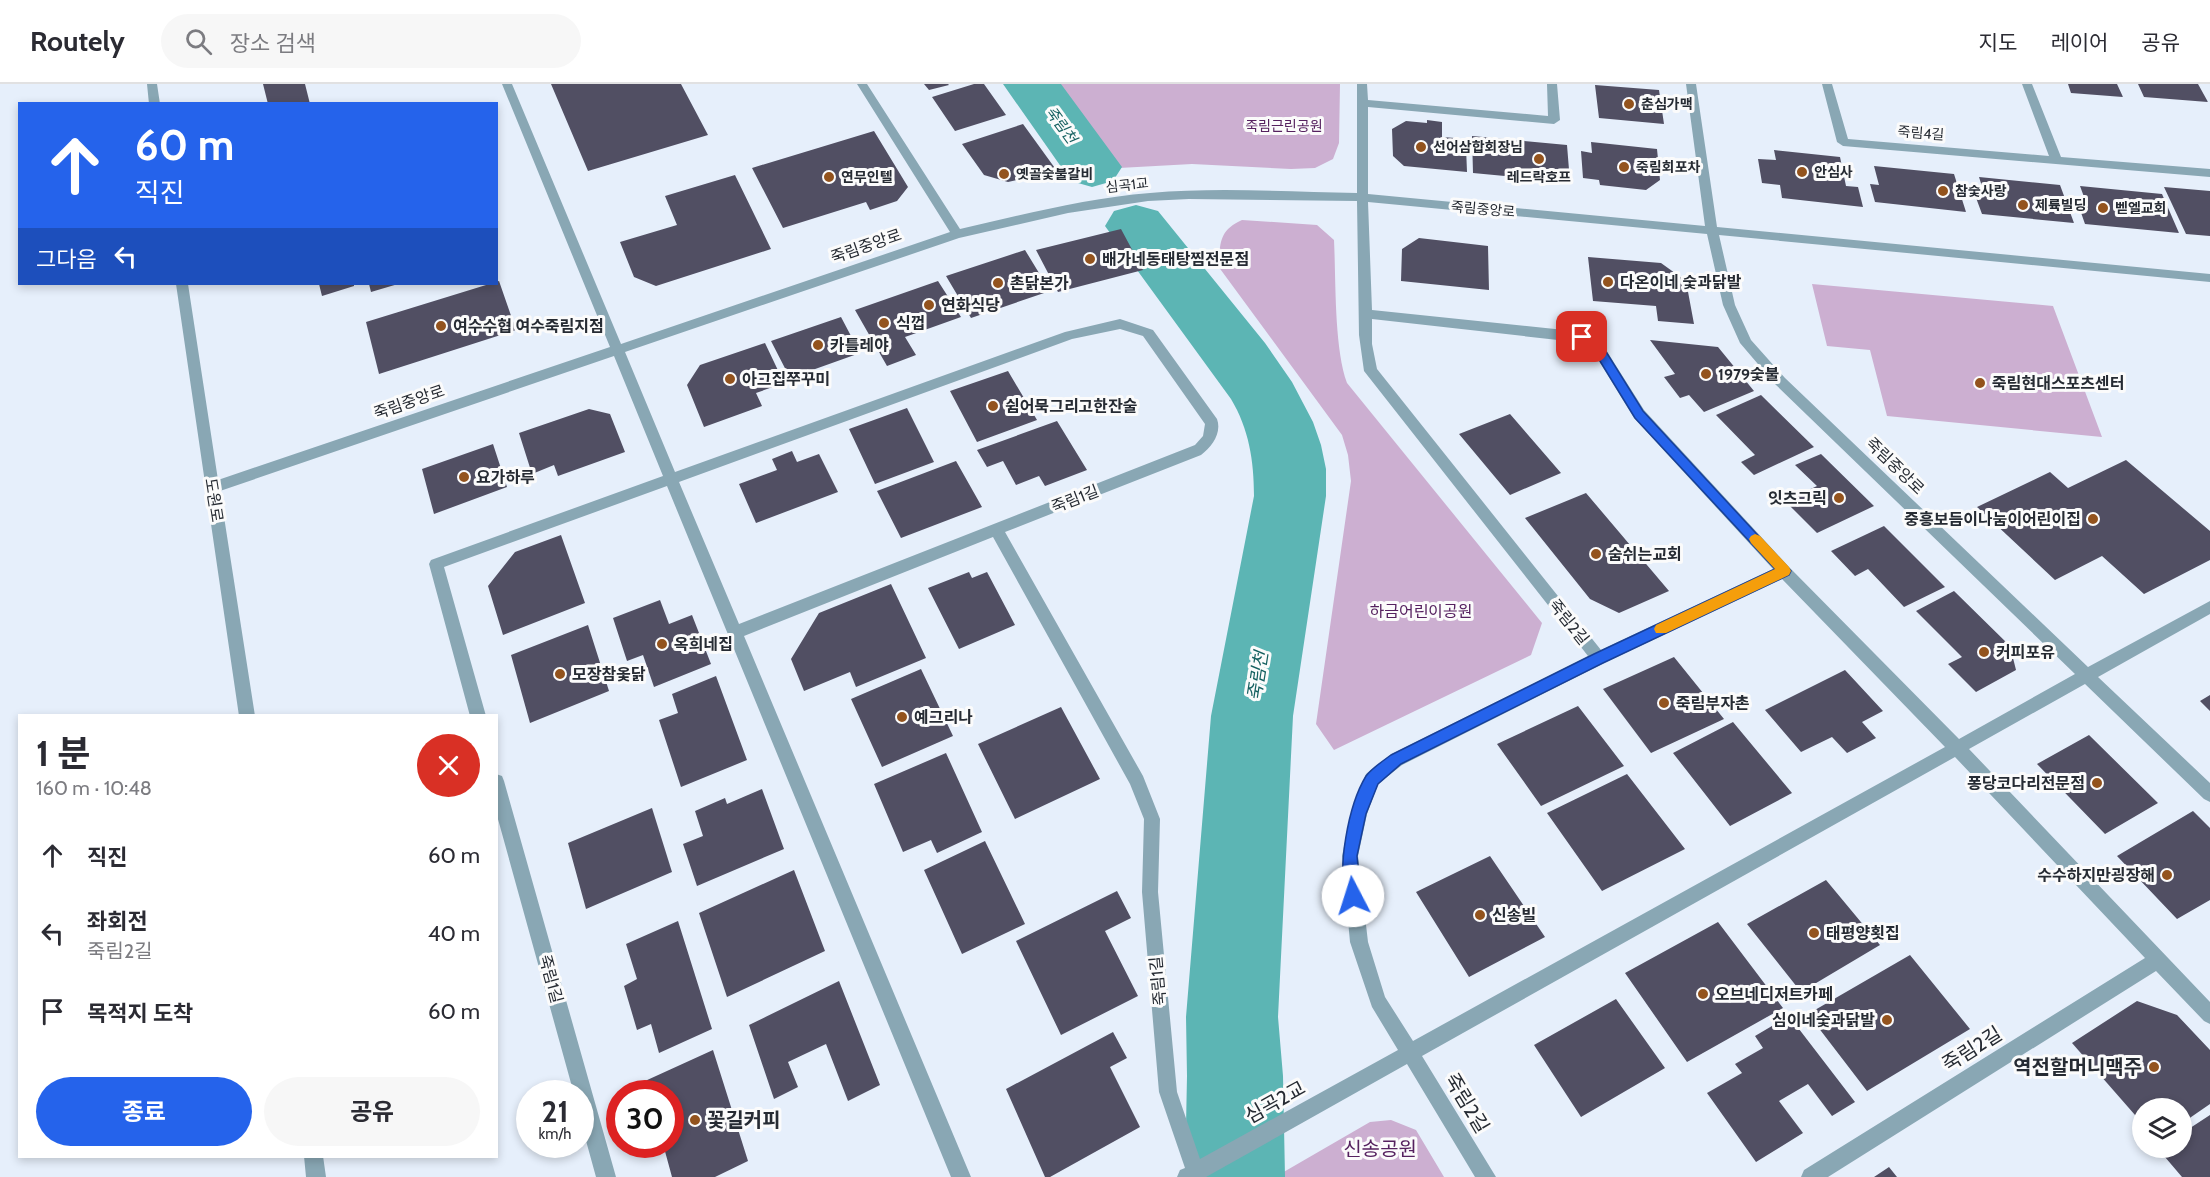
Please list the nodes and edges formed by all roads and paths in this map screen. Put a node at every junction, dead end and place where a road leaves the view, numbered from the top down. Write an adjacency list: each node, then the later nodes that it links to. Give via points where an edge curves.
1 (152, 84): 9 (street)
2 (507, 84): 21 (street)
3 (862, 84): 17 (street)
4 (1362, 84): 10 (street)
5 (1552, 84): 10 (street, via 1554,120)
6 (1691, 84): 16 (street, 죽림중앙로)
7 (1827, 84): 11 (street, 죽림4길, via 1843,142)
8 (2027, 84): 11 (street)
9 (155, 102)
10 (1362, 103): 14 (street)
11 (2056, 159): 12 (street, 죽림4길)
12 (2210, 173)
13 (1189, 195): 14 (street, 죽림중앙로); 15 (street, 심곡1교)
14 (1361, 197): 16 (street, 죽림중앙로); 20 (street, 죽림2길)
15 (1068, 209): 17 (street, 죽림중앙로)
16 (1712, 231): 18 (street, 죽림중앙로); 29 (street, 죽림중앙로, via 1729,305 1746,343 1780,381)
17 (957, 234): 21 (street, 죽림중앙로)
18 (2210, 278)
19 (182, 285): 23 (street, 도원로)
20 (1366, 314): 25 (street, via 1589,339 1639,414); 28 (street, 죽림2길, via 1365,355 1377,380)
21 (616, 350): 22 (street); 23 (street, 죽림중앙로)
22 (670, 480): 24 (street, 죽림1길, via 1071,335 1108,324 1141,328 1148,333 1208,414 1212,431 1208,442 1196,452); 27 (street); 31 (street, 죽림1길, via 436,564)
23 (212, 488): 30 (street, 도원로)
24 (996, 529): 27 (street); 39 (street, 죽림1길, via 1137,781 1152,819 1150,891 1168,1092)
25 (1784, 571): 28 (street); 32 (street)
26 (2210, 607): 29 (street)
27 (734, 633): 42 (street)
28 (1599, 658): 37 (street, 죽림2길, via 1396,760 1372,780 1359,814 1350,856 1359,942 1378,1001)
29 (2087, 676): 32 (street); 34 (street, 죽림중앙로)
30 (247, 714)
31 (477, 714)
32 (1957, 748): 35 (street); 37 (street)
33 (498, 788): 41 (street, 죽림1길)
34 (2210, 794)
35 (2158, 960): 36 (street); 44 (street, 죽림2길)
36 (2210, 1015)
37 (1409, 1052): 39 (street, 심곡2교); 43 (street, 죽림2길)
38 (313, 1158): 40 (street)
39 (1192, 1174)
40 (316, 1177)
41 (606, 1177)
42 (961, 1177)
43 (1486, 1177)
44 (1811, 1177)

